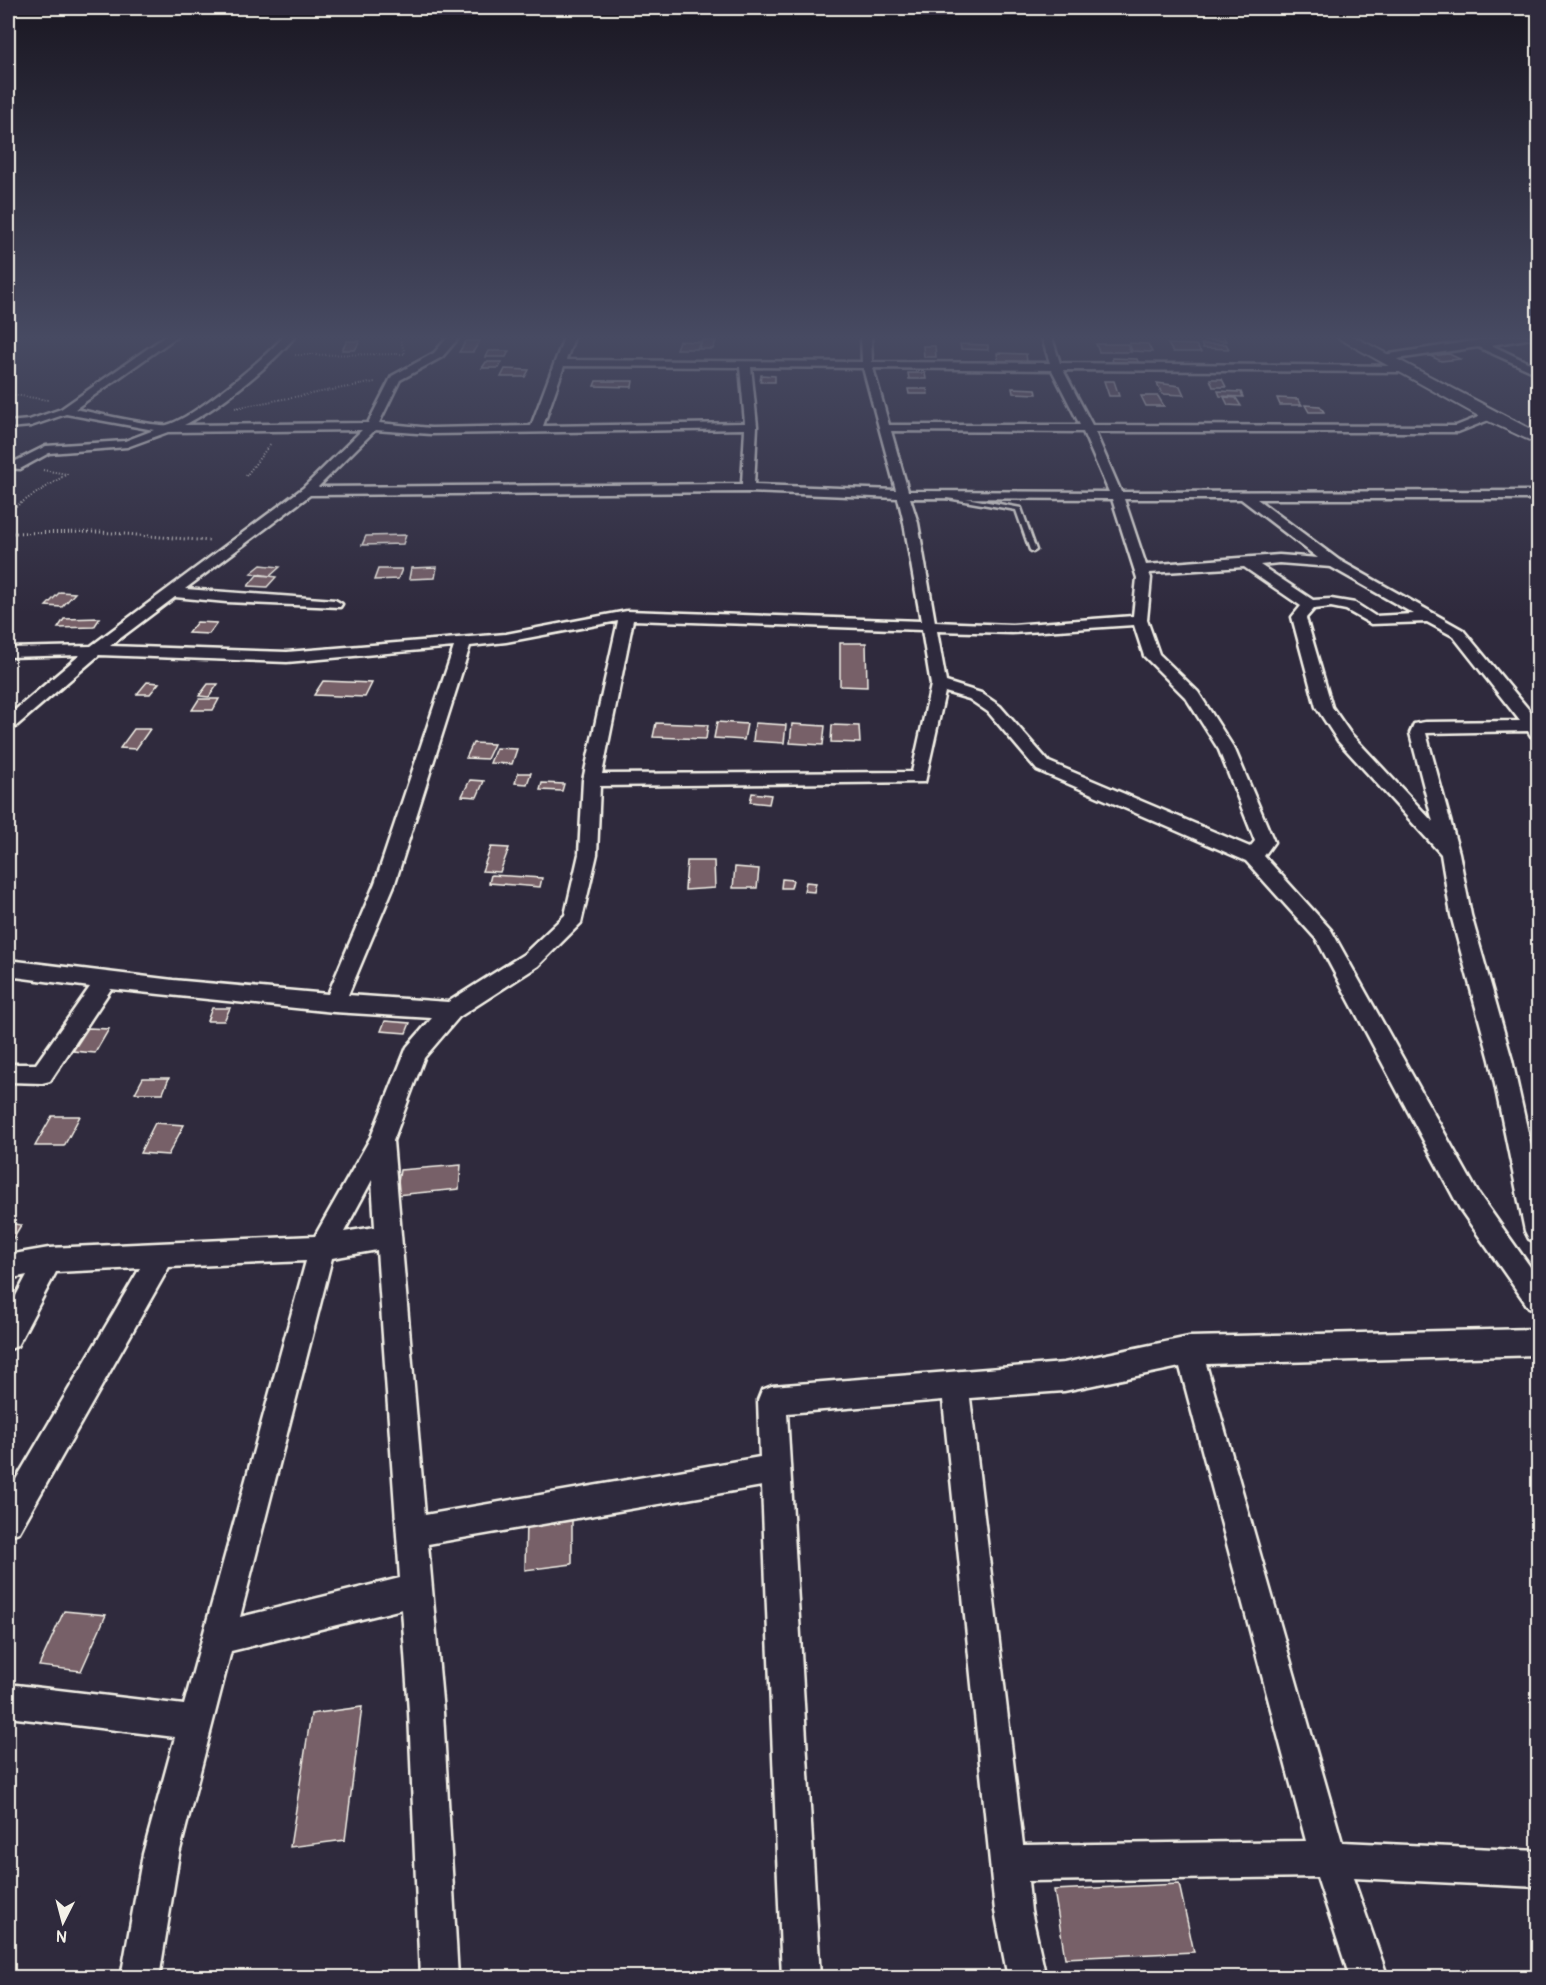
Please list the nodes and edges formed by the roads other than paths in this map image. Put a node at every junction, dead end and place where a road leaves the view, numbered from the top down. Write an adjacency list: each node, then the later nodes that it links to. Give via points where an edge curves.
1 (159, 428): 11 (street)
2 (170, 428): 11 (street)
3 (323, 428): 11 (street)
4 (370, 428): 17 (street)
5 (391, 428): 12 (street)
6 (634, 428): 12 (street)
7 (751, 428): 16 (street)
8 (885, 428): 13 (street); 18 (street)
9 (1461, 428): 13 (street)
10 (1515, 428): 14 (main road)
11 (167, 429): 15 (street, via 127,444 46,450)
12 (536, 429)
13 (1088, 429): 21 (street)
14 (1539, 439)
15 (12, 466)
16 (748, 488): 17 (street); 18 (street)
17 (307, 491): 27 (street)
18 (903, 495): 20 (street); 33 (street)
19 (1539, 495): 22 (street)
20 (944, 496): 21 (street); 23 (lane, via 1019,509)
21 (1117, 496): 22 (street); 26 (street)
22 (1245, 496): 25 (street)
23 (1034, 550)
24 (1246, 562): 25 (street, via 1279,559); 26 (street); 29 (street)
25 (1334, 563): 31 (street)
26 (1141, 568): 32 (street, via 1144,578)
27 (170, 592): 28 (street); 35 (street)
28 (335, 604)
29 (1310, 605): 31 (street, via 1350,606 1378,621); 41 (street, via 1299,617 1324,707 1344,737)
30 (627, 615): 33 (street); 34 (street, via 506,638); 40 (street)
31 (1429, 617): 39 (street, via 1458,633)
32 (1140, 620): 33 (street, via 1012,629); 42 (street, via 1152,656 1192,695 1227,750 1265,842)
33 (929, 627): 37 (street)
34 (464, 641): 35 (street, via 287,657); 45 (street, via 385,883)
35 (95, 650): 36 (street); 38 (street)
36 (8, 652)
37 (939, 686): 40 (street, via 919,778); 42 (street, via 975,696 994,709 1043,766)
38 (8, 724)
39 (1536, 729): 41 (street, via 1420,728 1422,751)
40 (592, 780): 46 (street, via 588,854 574,918 531,960)
41 (1450, 853): 49 (street, via 1461,915 1501,1060)
42 (1253, 856): 55 (street, via 1324,935 1469,1201)
43 (8, 968): 44 (street)
44 (105, 981): 45 (street); 47 (street, via 42,1074)
45 (334, 1004): 46 (street)
46 (451, 1011): 48 (street, via 415,1053)
47 (8, 1073)
48 (381, 1141): 50 (street); 51 (street)
49 (1539, 1231)
50 (389, 1236): 51 (street); 62 (street)
51 (322, 1248): 52 (street); 64 (street)
52 (162, 1255): 53 (street); 61 (street)
53 (49, 1260): 54 (street); 56 (street)
54 (8, 1267)
55 (1539, 1299)
56 (8, 1337)
57 (1539, 1342): 58 (street)
58 (1189, 1351): 59 (street, via 1064,1377); 67 (street)
59 (955, 1386): 60 (street, via 772,1400); 68 (street)
60 (775, 1469): 62 (street); 72 (street)
61 (8, 1521)
62 (412, 1532): 63 (street)
63 (417, 1590): 64 (street); 71 (street)
64 (218, 1638): 66 (street)
65 (8, 1700): 66 (street)
66 (196, 1723): 70 (street, via 161,1854)
67 (1329, 1859): 68 (street); 69 (street); 74 (street)
68 (1008, 1863): 73 (street)
69 (1539, 1869)
70 (140, 1977)
71 (439, 1977)
72 (801, 1977)
73 (1027, 1977)
74 (1369, 1977)

